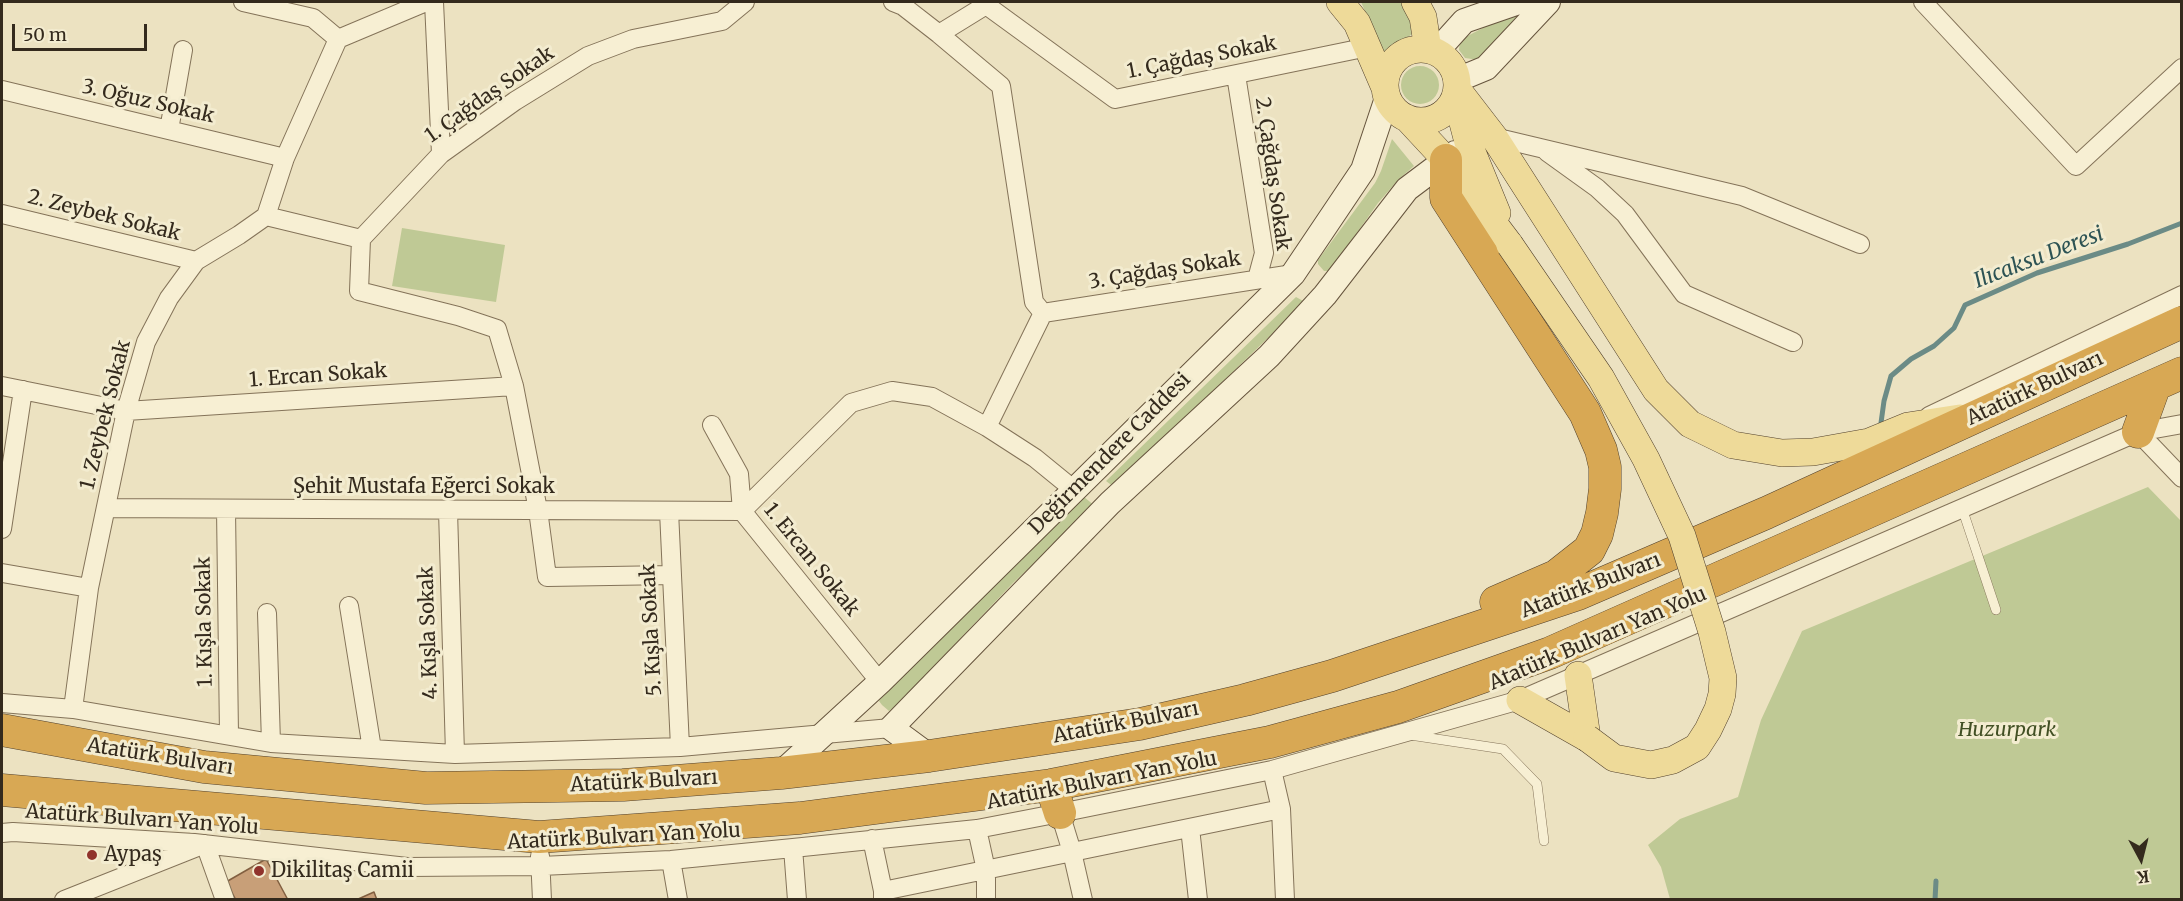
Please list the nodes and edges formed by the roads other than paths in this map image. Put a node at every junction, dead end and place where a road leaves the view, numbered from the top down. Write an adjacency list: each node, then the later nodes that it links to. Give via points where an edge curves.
1 (243, 2): 12 (street, via 313,18)
2 (426, 2): 12 (street)
3 (434, 2): 26 (street)
4 (745, 2): 26 (street, 1. Çağdaş Sokak, via 722,21 633,39 588,56 515,101)
5 (893, 2): 11 (street)
6 (1340, 2): 13 (main road, via 1357,23)
7 (1414, 2): 15 (main road, via 1423,17)
8 (1519, 2): 15 (street, via 1464,21)
9 (1548, 2): 18 (street, via 1486,68)
10 (1923, 2): 16 (street, via 2076,166)
11 (939, 34): 17 (street, 1. Çağdaş Sokak, via 986,4 1115,99); 37 (street, via 1001,86 1035,302)
12 (338, 39): 27 (street)
13 (1368, 46): 17 (street, 1. Çağdaş Sokak); 20 (main road)
14 (183, 50): 22 (street)
15 (1432, 51): 18 (main road, via 1450,63); 20 (main road, via 1418,49 1401,55 1388,70)
16 (2181, 68)
17 (1236, 75): 34 (street, 2. Çağdaş Sokak, via 1264,253)
18 (1457, 89): 21 (main road, via 1447,110 1433,120); 23 (main road); 25 (main road)
19 (2, 90): 22 (street, 3. Oğuz Sokak)
20 (1386, 93): 21 (main road, via 1398,113); 33 (street, Değirmendere Caddesi, via 1363,170)
21 (1407, 118): 25 (main road)
22 (168, 130): 27 (street, 3. Oğuz Sokak)
23 (1494, 136): 24 (street); 48 (main road, via 1656,390 1690,424 1733,445 1782,453 1869,442)
24 (1540, 147): 31 (street, via 1742,196); 39 (street, via 1597,188 1625,214 1684,294)
25 (1457, 151): 35 (street, Değirmendere Caddesi, via 1407,189); 68 (highway, via 1446,198 1585,413 1605,467 1605,489 1597,534 1589,550 1576,562 1556,576 1480,608); 79 (main road, bridge, via 1510,245 1601,378 1646,459 1682,536 1723,678 1718,709 1708,730 1697,747 1673,760 1651,765 1614,758)
26 (441, 154): 30 (street, 1. Çağdaş Sokak)
27 (285, 158): 29 (street)
28 (2, 214): 32 (street, 2. Zeybek Sokak)
29 (266, 216): 30 (street); 32 (street, 1. Zeybek Sokak)
30 (361, 239): 42 (street, via 359,291 497,329)
31 (1860, 244)
32 (196, 261): 44 (street, 1. Zeybek Sokak, via 169,298 147,342)
33 (1293, 274): 34 (street, 3. Çağdaş Sokak); 35 (street); 52 (street, Değirmendere Caddesi)
34 (1257, 279): 37 (street, 3. Çağdaş Sokak)
35 (1325, 295): 53 (street, Değirmendere Caddesi, via 1269,356)
36 (2181, 295): 48 (street)
37 (1043, 313): 49 (street)
38 (2181, 322): 45 (highway, Atatürk Bulvarı)
39 (1793, 342)
40 (2168, 379): 50 (highway); 88 (highway, Atatürk Bulvarı, via 1550,653 1398,707)
41 (2, 386): 43 (street, 1. Ercan Sokak)
42 (514, 386): 44 (street, 1. Ercan Sokak); 58 (street)
43 (23, 390): 44 (street, 1. Ercan Sokak); 61 (street)
44 (126, 411): 54 (street, 1. Zeybek Sokak)
45 (1979, 415): 48 (main road); 68 (highway, Atatürk Bulvarı, via 1589,590)
46 (2181, 424): 50 (street, Atatürk Bulvarı Yan Yolu)
47 (712, 425): 60 (street, 1. Ercan Sokak, via 739,474)
48 (1908, 426)
49 (987, 428): 52 (street); 60 (street, via 932,397 892,391 851,403)
50 (2138, 432): 51 (street); 55 (street, Atatürk Bulvarı Yan Yolu)
51 (2181, 478)
52 (1078, 484): 53 (street); 70 (street, Değirmendere Caddesi)
53 (1110, 503): 74 (street, Değirmendere Caddesi)
54 (106, 508): 56 (street, Şehit Mustafa Eğerci Sokak); 64 (street, 1. Zeybek Sokak)
55 (1962, 508): 66 (lane); 69 (street, Atatürk Bulvarı Yan Yolu)
56 (226, 509): 57 (street, Şehit Mustafa Eğerci Sokak); 77 (street, 1. Kışla Sokak)
57 (448, 510): 58 (street, Şehit Mustafa Eğerci Sokak); 83 (street, 4. Kışla Sokak)
58 (538, 510): 59 (street, Şehit Mustafa Eğerci Sokak); 63 (street, via 547,577)
59 (669, 511): 60 (street, Şehit Mustafa Eğerci Sokak); 63 (street, 5. Kışla Sokak)
60 (742, 511): 70 (street, 1. Ercan Sokak)
61 (2, 529)
62 (2, 573): 64 (street)
63 (672, 575): 81 (street, 5. Kışla Sokak)
64 (89, 588): 73 (street, 1. Zeybek Sokak)
65 (349, 606): 82 (street)
66 (1996, 610)
67 (267, 613): 80 (street)
68 (1425, 645): 84 (highway, Atatürk Bulvarı, via 1332,676 1151,721)
69 (1578, 675): 71 (street, Atatürk Bulvarı Yan Yolu); 79 (main road)
70 (880, 682): 78 (street, Değirmendere Caddesi)
71 (1520, 700): 76 (street, Atatürk Bulvarı Yan Yolu); 79 (main road)
72 (2, 703): 73 (street)
73 (73, 709): 77 (street)
74 (891, 728): 78 (street); 84 (street)
75 (2, 730): 86 (highway, Atatürk Bulvarı, via 204,767 426,788 623,786)
76 (1402, 734): 85 (street, Atatürk Bulvarı Yan Yolu); 94 (lane, via 1503,749 1537,784)
77 (229, 735): 80 (street)
78 (824, 735): 81 (street); 86 (street, Değirmendere Caddesi)
79 (1587, 738)
80 (271, 743): 82 (street)
81 (680, 747): 83 (street)
82 (372, 749): 83 (street)
83 (455, 754)
84 (928, 756): 86 (highway, Atatürk Bulvarı)
85 (1272, 770): 88 (street, Atatürk Bulvarı Yan Yolu); 89 (street)
86 (781, 773)
87 (2, 790): 97 (highway, Atatürk Bulvarı)
88 (1055, 799): 91 (street, Atatürk Bulvarı Yan Yolu); 97 (highway, Atatürk Bulvarı, via 800,818); 98 (street)
89 (1281, 809): 90 (street); 110 (street)
90 (1190, 828): 98 (street); 109 (street)
91 (977, 829): 93 (street, Atatürk Bulvarı Yan Yolu); 100 (street)
92 (5, 831): 95 (street, Atatürk Bulvarı Yan Yolu)
93 (872, 839): 96 (street, Atatürk Bulvarı Yan Yolu); 101 (street)
94 (1544, 841)
95 (205, 844): 97 (street, Atatürk Bulvarı Yan Yolu, via 407,867); 102 (street); 103 (street)
96 (793, 848): 99 (street, Atatürk Bulvarı Yan Yolu); 106 (street)
97 (540, 851): 99 (street, Atatürk Bulvarı Yan Yolu); 104 (street)
98 (1072, 852): 100 (street); 108 (street)
99 (671, 860): 105 (street)
100 (986, 870): 101 (street); 107 (street)
101 (883, 895)
102 (64, 900)
103 (225, 900)
104 (542, 900)
105 (678, 900)
106 (797, 900)
107 (986, 900)
108 (1083, 900)
109 (1198, 900)
110 (1285, 900)

